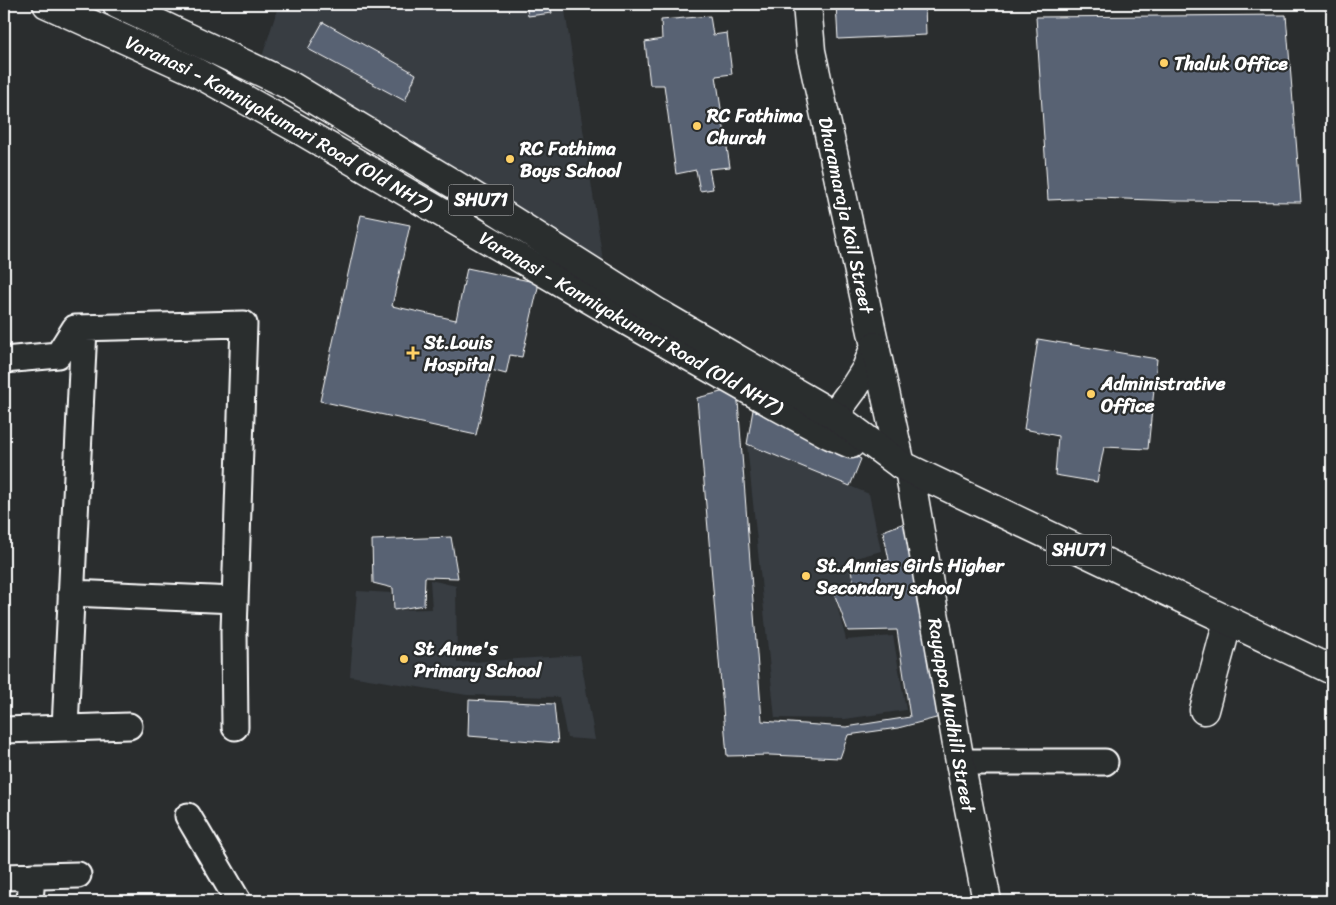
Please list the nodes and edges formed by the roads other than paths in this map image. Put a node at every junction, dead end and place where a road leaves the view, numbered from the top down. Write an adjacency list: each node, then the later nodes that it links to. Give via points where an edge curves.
1 (47, 4): 5 (main road, Varanasi - Kanniyakumari Road (Old NH7), via 192,70)
2 (117, 4): 4 (main road, Varanasi - Kanniyakumari Road (Old NH7) / SHU71, via 291,86)
3 (807, 4): 8 (main road, Dharamaraja Koil Street, via 811,51)
4 (484, 202): 5 (main road); 6 (main road, Varanasi - Kanniyakumari Road (Old NH7) / SHU71)
5 (467, 227): 6 (main road, Varanasi - Kanniyakumari Road (Old NH7))
6 (609, 296): 10 (main road, Varanasi - Kanniyakumari Road (Old NH7) / SHU71, via 658,313); 11 (main road, Varanasi - Kanniyakumari Road (Old NH7), via 777,406)
7 (84, 328): 9 (street, via 75,328 58,355); 12 (street); 13 (street, via 244,324)
8 (875, 346): 10 (main road, via 866,369); 11 (main road, Dharamaraja Koil Street)
9 (4, 360)
10 (834, 415): 11 (main road, Varanasi - Kanniyakumari Road (Old NH7) / SHU71)
11 (905, 467): 14 (main road, Varanasi - Kanniyakumari Road (Old NH7) / SHU71); 21 (main road, Rayappa Mudhili Street)
12 (71, 592): 13 (street); 19 (street)
13 (235, 600): 18 (street)
14 (1228, 621): 15 (main road, Varanasi - Kanniyakumari Road (Old NH7) / SHU71); 16 (main road)
15 (1332, 670)
16 (1204, 710)
17 (129, 726): 19 (street)
18 (235, 727)
19 (65, 728): 20 (street)
20 (4, 730)
21 (960, 762): 22 (street); 29 (main road, Rayappa Mudhili Street)
22 (1105, 762)
23 (188, 816): 28 (street)
24 (78, 875): 25 (street)
25 (32, 876): 26 (street); 27 (street)
26 (4, 877)
27 (30, 901)
28 (238, 901)
29 (987, 901)

